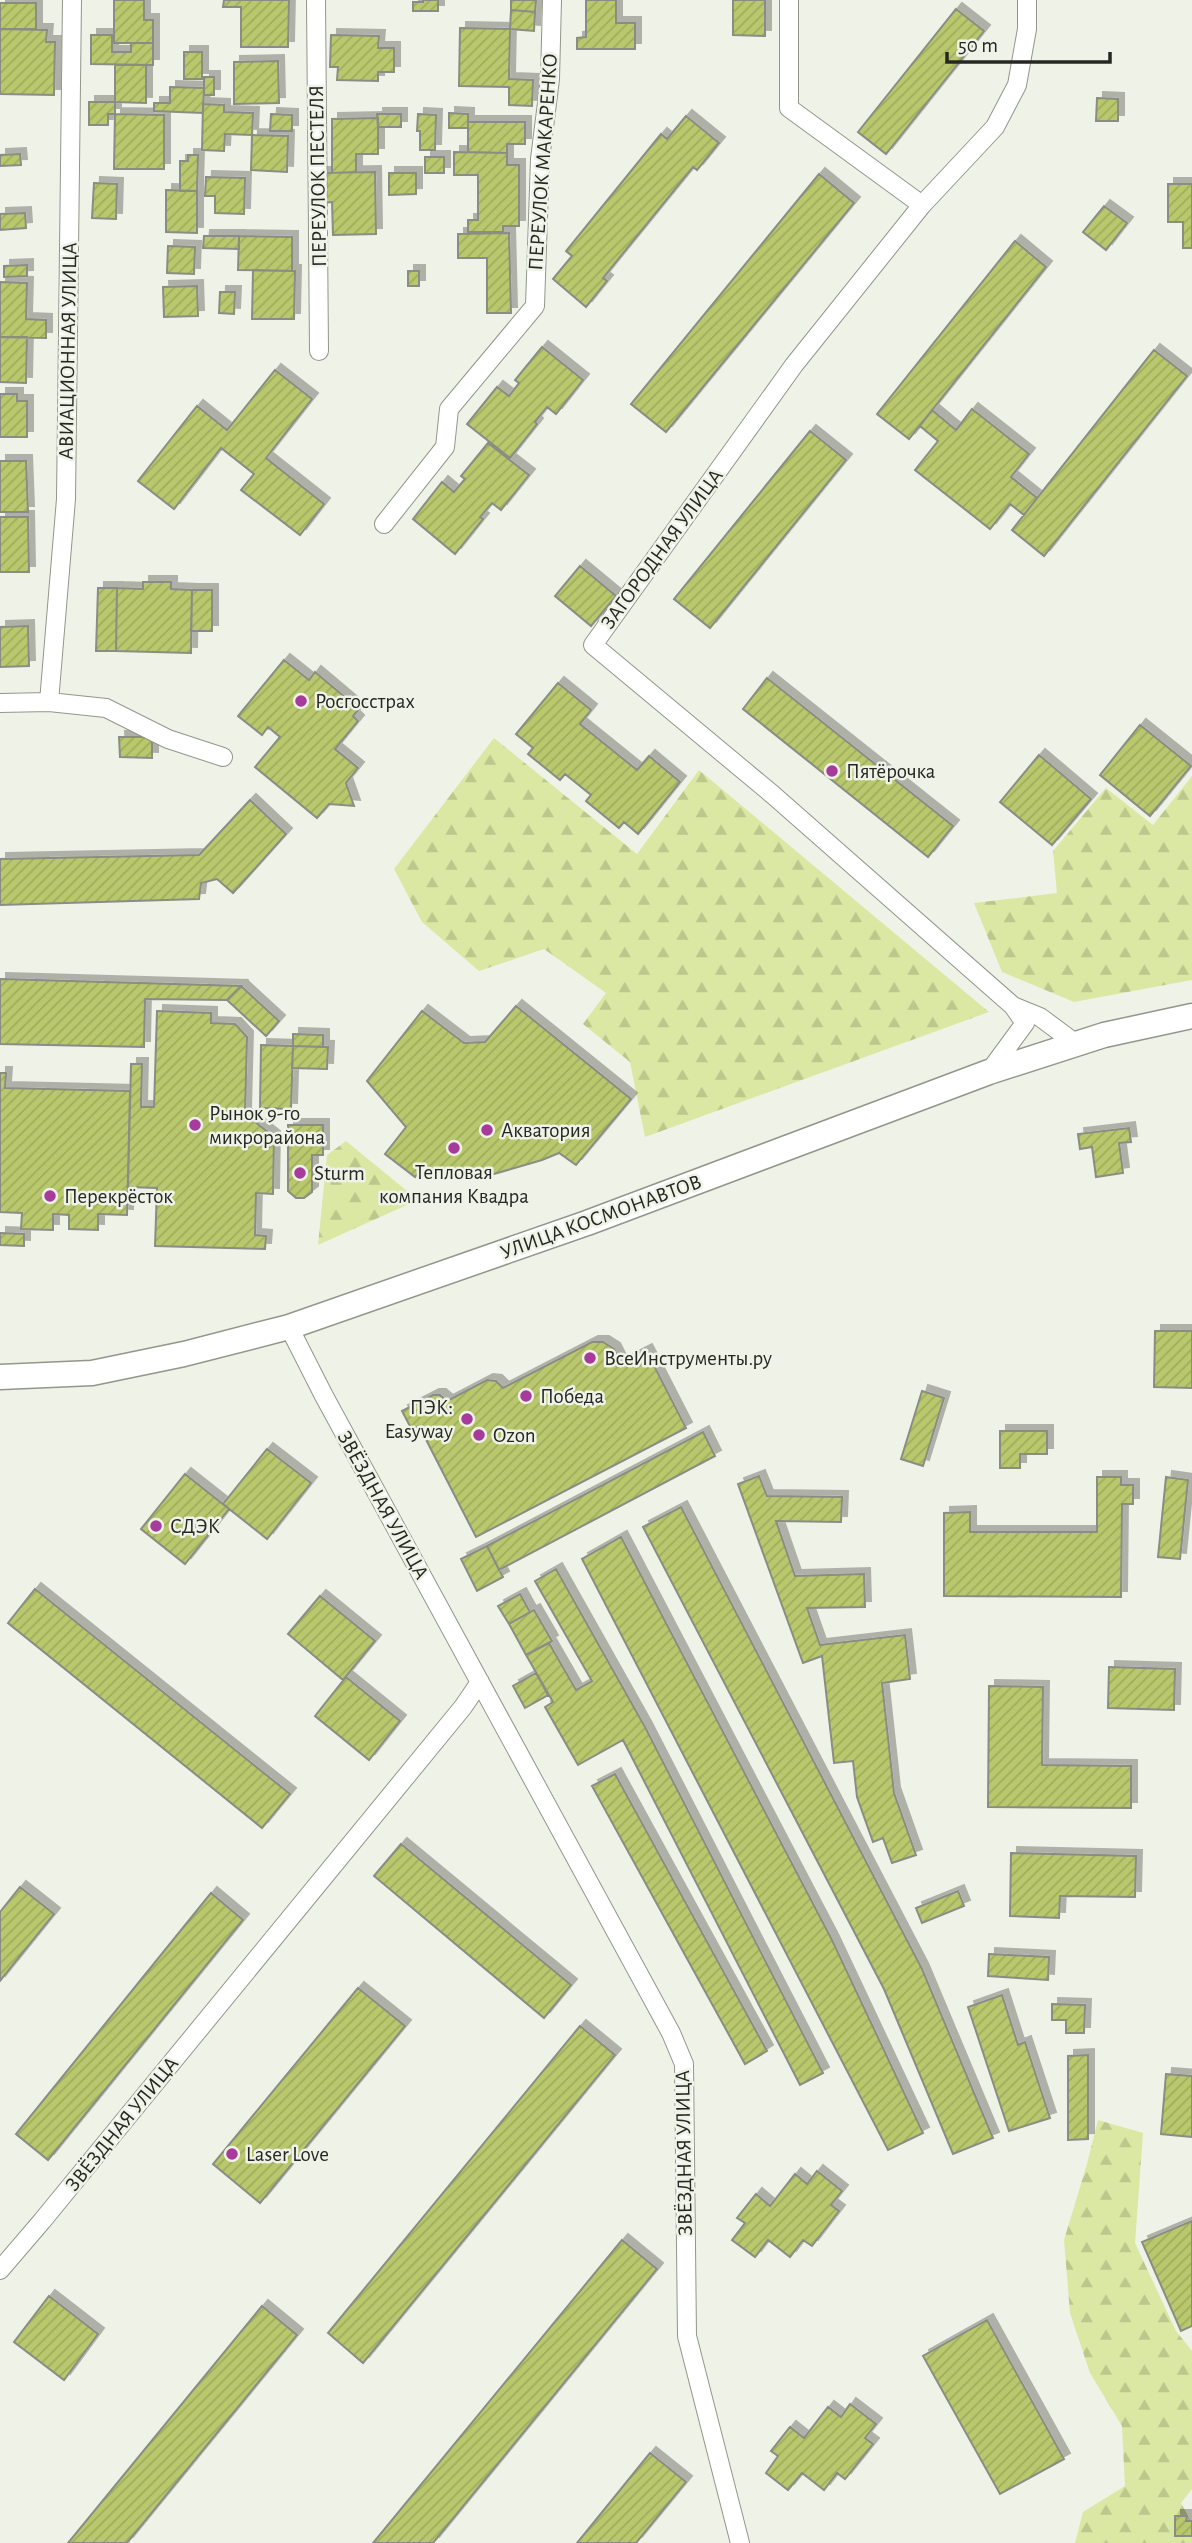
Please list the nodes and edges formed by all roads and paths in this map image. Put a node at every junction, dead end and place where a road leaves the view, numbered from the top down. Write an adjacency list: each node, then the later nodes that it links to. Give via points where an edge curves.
1 (72, 0): 9 (street, АВИАЦИОННАЯ УЛИЦА, via 66,499)
2 (316, 0): 7 (street, ПЕРЕУЛОК ПЕСТЕЛЯ)
3 (552, 0): 8 (street, ПЕРЕУЛОК МАКАРЕНКО, via 535,306 449,409 445,447)
4 (789, 0): 6 (street, via 789,108)
5 (1027, 0): 6 (street, ЗАГОРОДНАЯ УЛИЦА, via 1017,85 995,127)
6 (922, 205): 12 (street, ЗАГОРОДНАЯ УЛИЦА, via 794,365 593,645 772,794)
7 (319, 351)
8 (384, 524)
9 (49, 702): 10 (street); 11 (street, via 106,708 168,739)
10 (0, 703)
11 (223, 757)
12 (1013, 1006): 14 (street, ЗАГОРОДНАЯ УЛИЦА, via 1040,1017); 15 (street, via 1025,1023)
13 (1192, 1016): 14 (main road, УЛИЦА КОСМОНАВТОВ)
14 (1075, 1044): 15 (main road, УЛИЦА КОСМОНАВТОВ)
15 (989, 1072): 16 (main road, УЛИЦА КОСМОНАВТОВ, via 587,1223)
16 (289, 1327): 17 (main road, УЛИЦА КОСМОНАВТОВ, via 92,1373); 18 (street, ЗВЁЗДНАЯ УЛИЦА)
17 (0, 1377)
18 (480, 1682): 19 (street, ЗВЁЗДНАЯ УЛИЦА); 20 (street, ЗВЁЗДНАЯ УЛИЦА, via 684,2064 687,2336)
19 (0, 2270)
20 (740, 2543)

